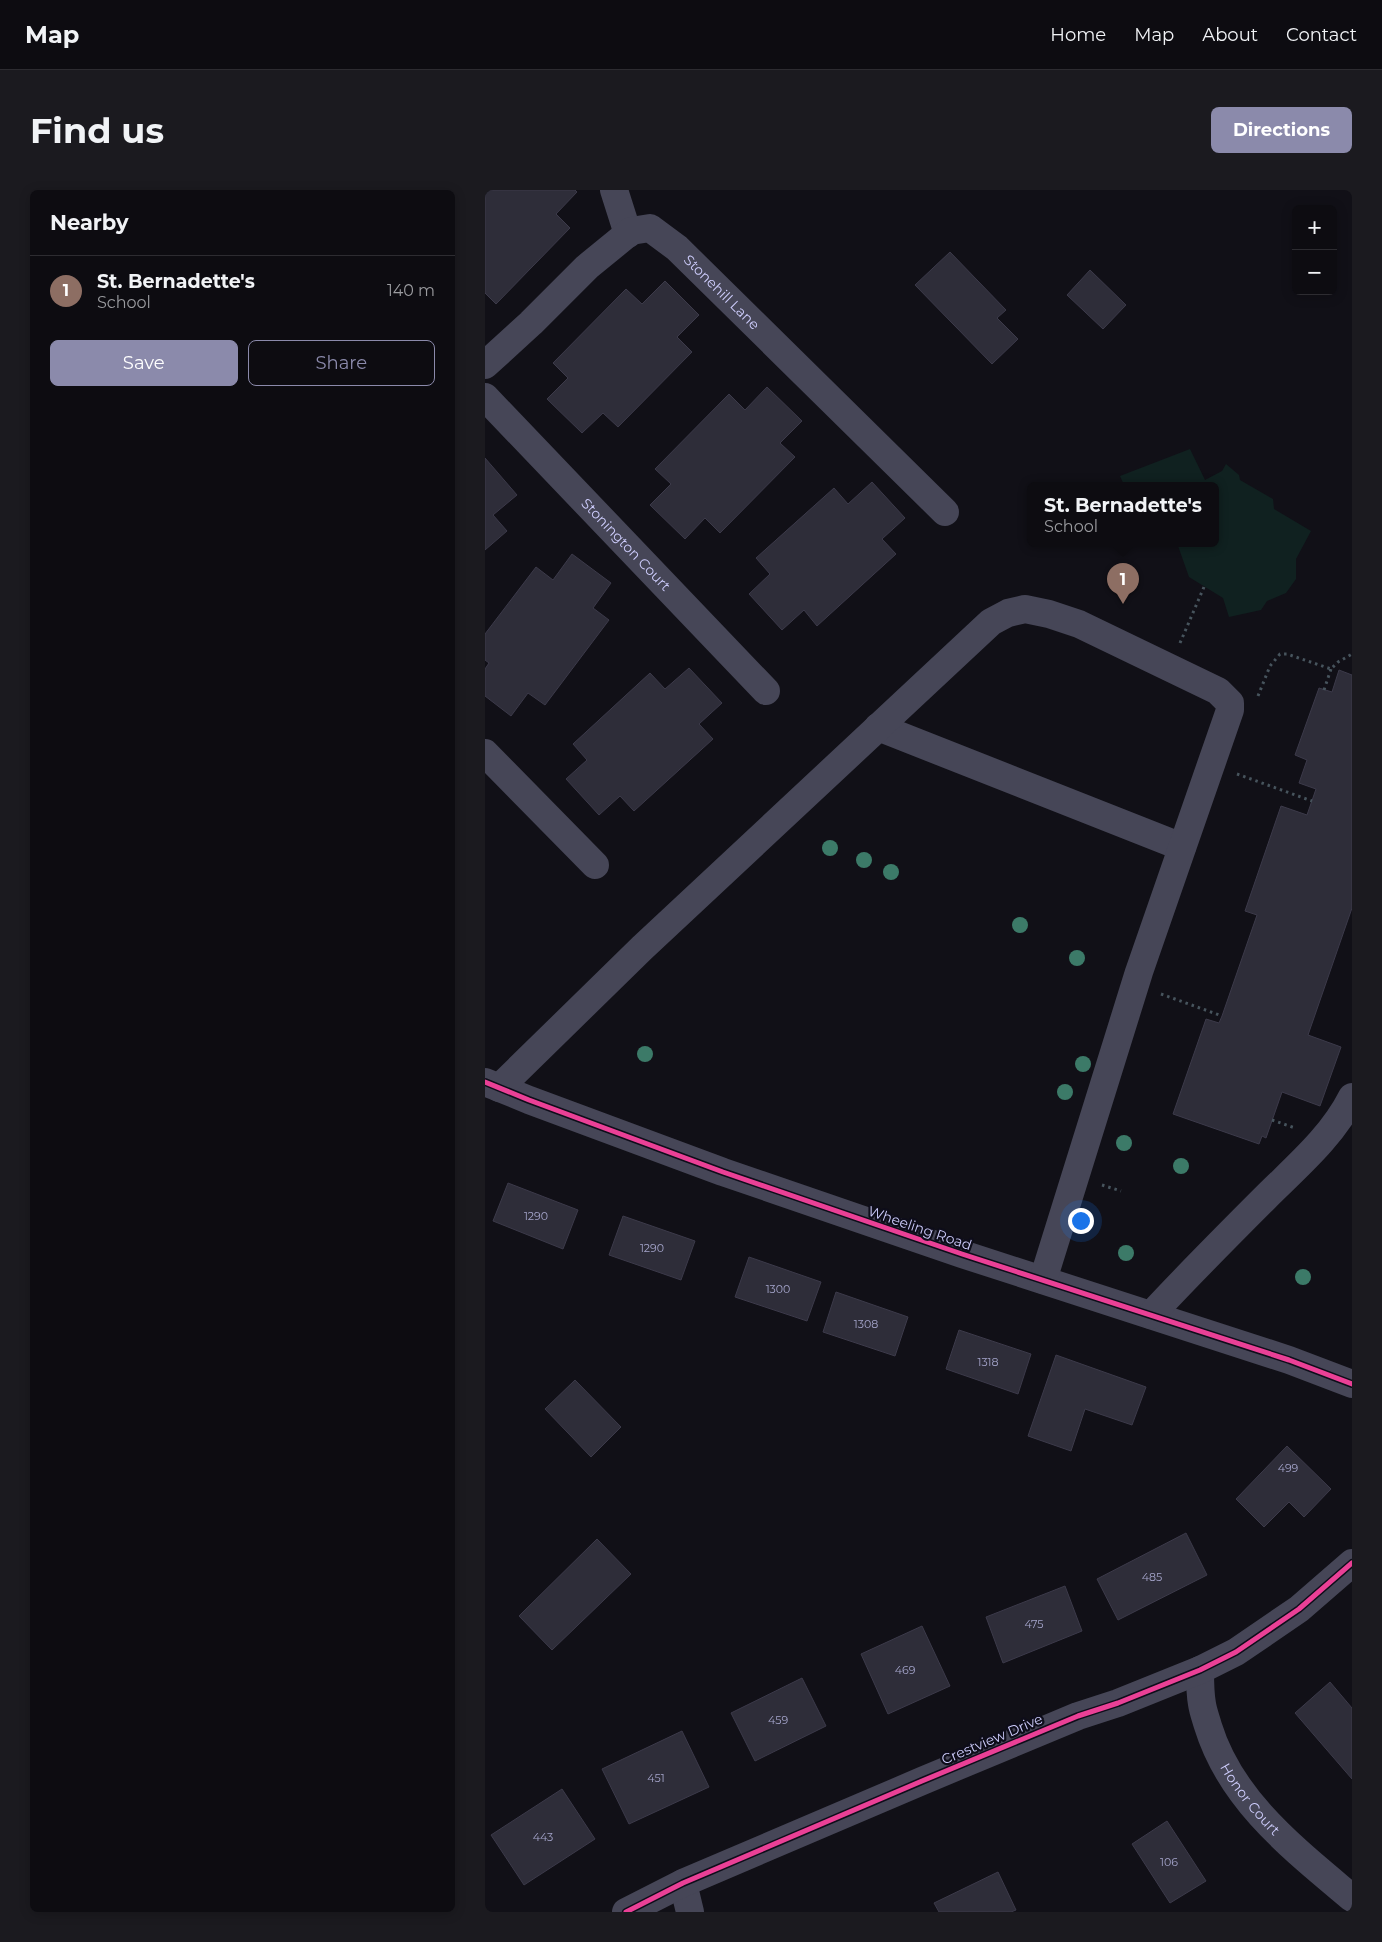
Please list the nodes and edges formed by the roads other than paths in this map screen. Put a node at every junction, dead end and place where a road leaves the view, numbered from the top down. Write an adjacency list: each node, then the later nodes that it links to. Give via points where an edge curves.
1 (614, 190): 2 (street)
2 (628, 234): 3 (street, Stonehill Lane, via 587,267); 5 (street, Stonehill Lane, via 650,228 677,248)
3 (485, 365)
4 (485, 397): 6 (street, Stonington Court)
5 (945, 512)
6 (766, 691)
7 (878, 727): 9 (street); 9 (street, via 991,622 1007,613 1025,609 1079,624 1218,691 1230,703); 11 (street)
8 (485, 753): 10 (street)
9 (1182, 847): 13 (street, via 1135,984)
10 (595, 865)
11 (492, 1085): 13 (street, Wheeling Road, via 732,1175)
12 (1352, 1097): 14 (street, via 1324,1138)
13 (1043, 1280): 14 (street, Wheeling Road)
14 (1151, 1315): 15 (street, Wheeling Road)
15 (1352, 1384)
16 (1352, 1563): 17 (street, Crestview Drive, via 1299,1609 1236,1652)
17 (1200, 1670): 18 (street, Crestview Drive, via 1077,1716); 19 (street, Honor Court, via 1202,1704 1209,1729 1234,1782 1260,1816 1291,1847)
18 (683, 1883): 20 (street, Crestview Drive); 21 (street)
19 (1352, 1898)
20 (626, 1912)
21 (690, 1912)

